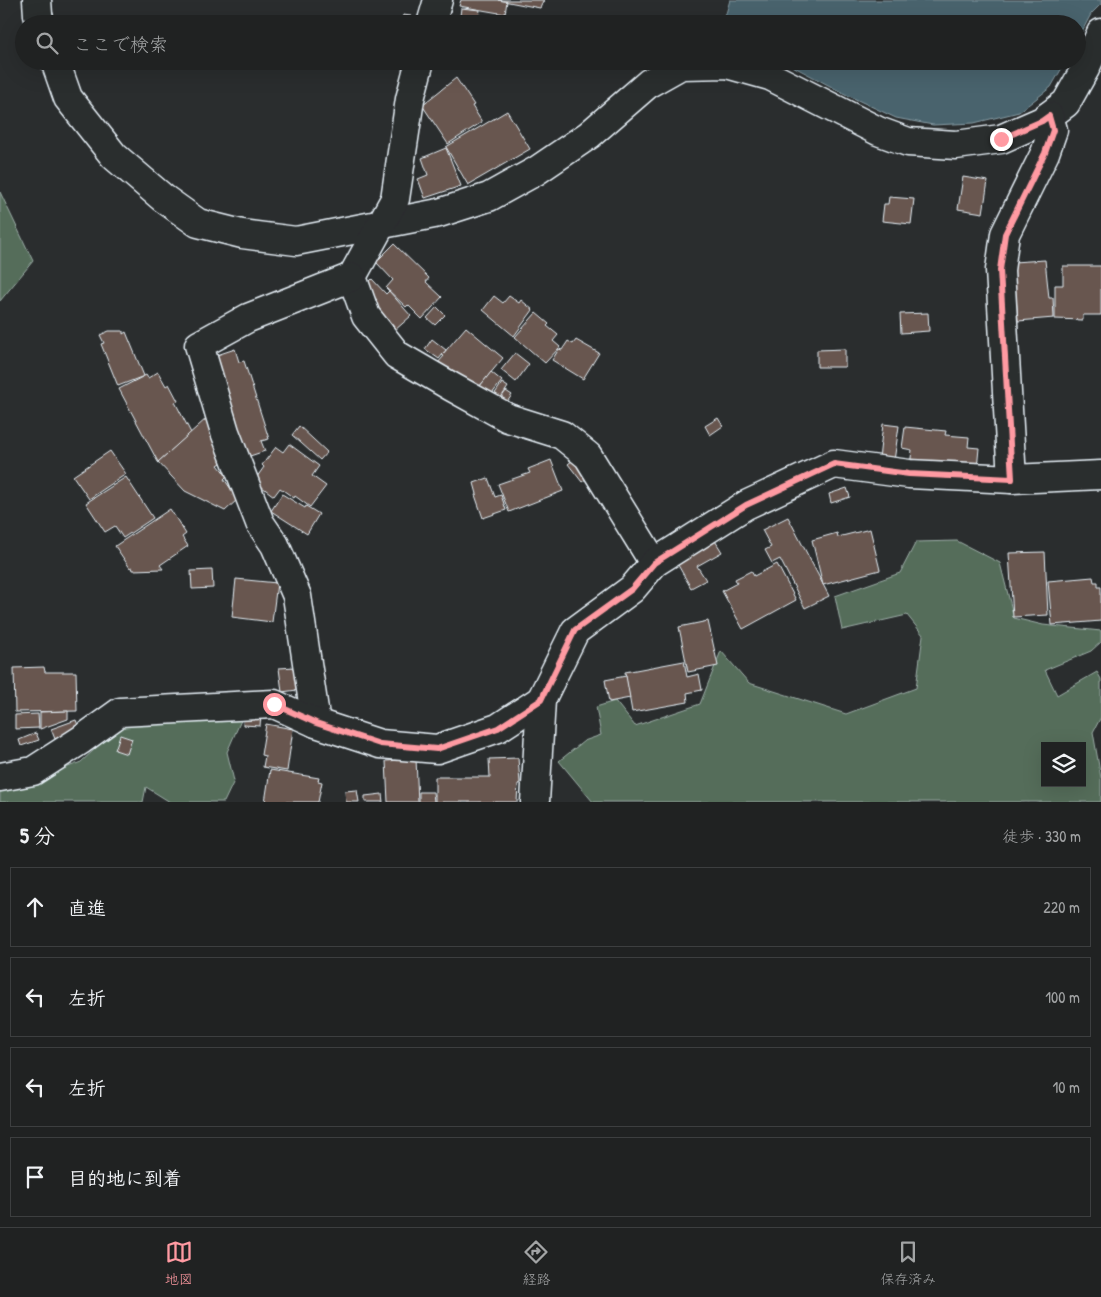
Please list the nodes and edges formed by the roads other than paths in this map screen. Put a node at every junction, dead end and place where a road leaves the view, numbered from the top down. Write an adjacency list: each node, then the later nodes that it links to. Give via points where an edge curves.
1 (37, 0): 3 (street)
2 (438, 0): 4 (street)
3 (38, 15)
4 (434, 15)
5 (1101, 33): 6 (street)
6 (1086, 67)
7 (58, 70): 13 (street, via 68,98 114,156 198,223 242,234 296,241)
8 (418, 70): 13 (street, via 410,98 396,199)
9 (673, 70): 13 (street, via 649,84 589,135 536,171 489,197 439,213)
10 (748, 70): 12 (street, via 770,76 878,131 908,142 956,145 1001,139)
11 (1084, 70): 12 (street, via 1066,103)
12 (1049, 116): 16 (street, via 1053,130 1005,234 1000,270)
13 (380, 226): 14 (street)
14 (352, 277): 17 (street, via 366,316 397,355 508,418 562,435 588,456); 19 (street, via 248,318 200,345 225,432 260,522 275,545 297,596)
15 (1101, 475): 16 (street)
16 (1012, 479): 17 (street, via 909,474 834,464 746,505)
17 (654, 563): 18 (street, via 632,589 575,630)
18 (541, 700): 19 (street, via 498,728 437,749 380,744); 21 (street)
19 (316, 723): 20 (street, via 274,704 120,712 33,771)
20 (0, 777)
21 (535, 802)

